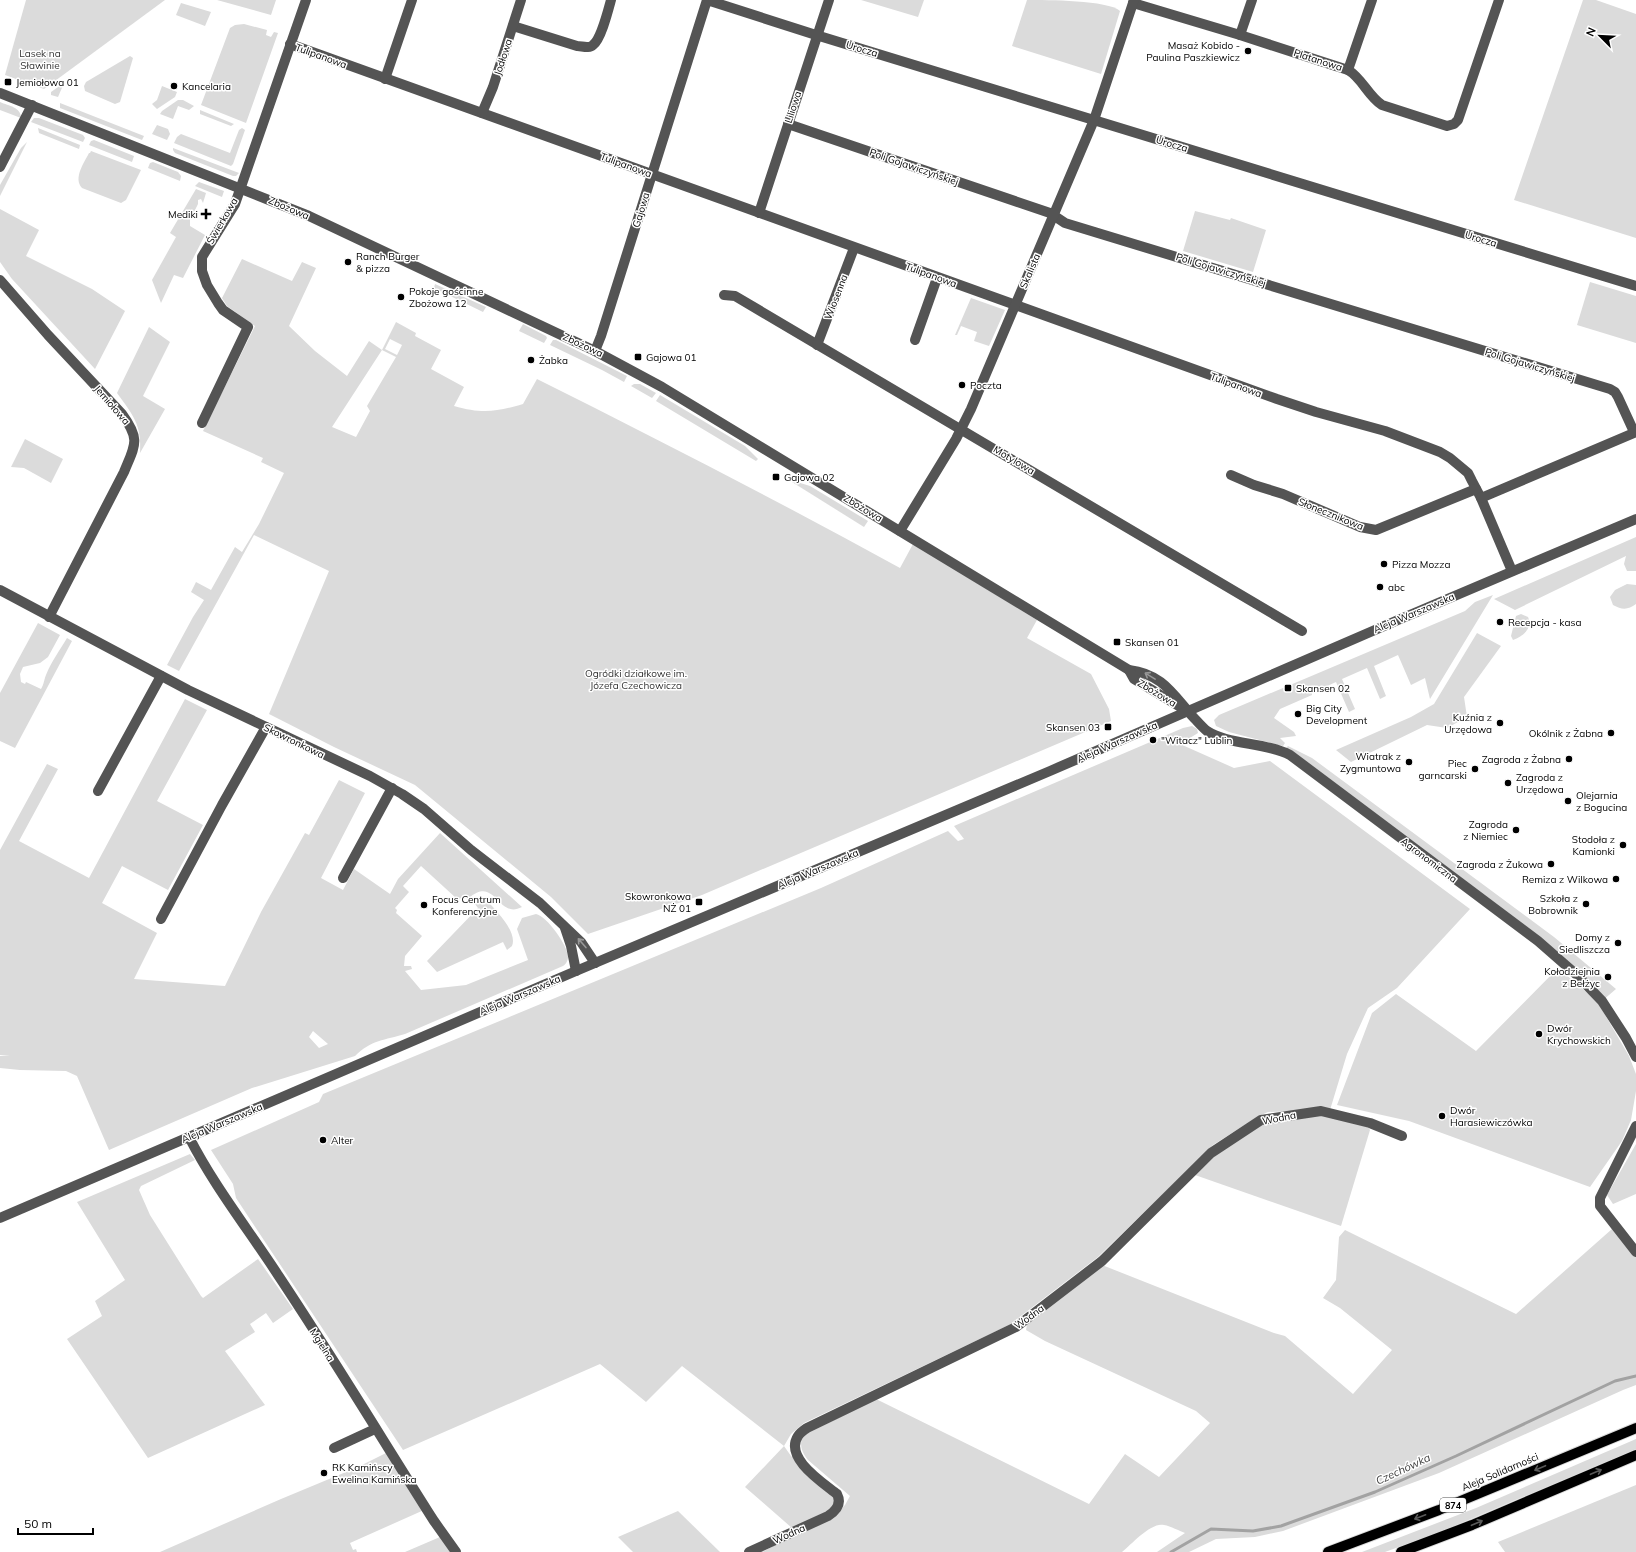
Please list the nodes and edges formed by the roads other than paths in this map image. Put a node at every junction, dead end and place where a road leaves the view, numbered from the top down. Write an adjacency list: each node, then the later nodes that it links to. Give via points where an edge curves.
1 (306, 0): 14 (street, Świerkowa)
2 (412, 0): 16 (street)
3 (521, 0): 11 (street, Jodłowa)
4 (611, 0): 11 (street, via 597,40 592,46 577,46)
5 (708, 0): 12 (street, Urocza); 23 (street, Gajowa)
6 (829, 0): 12 (street, Liliowa)
7 (1252, 0): 13 (street)
8 (1372, 0): 15 (street)
9 (1499, 0): 15 (street, Platanowa, via 1458,120 1454,124 1447,126 1376,102)
10 (1133, 2): 13 (street, Platanowa); 20 (street, Skalista)
11 (512, 26): 19 (street, Jodłowa)
12 (816, 35): 20 (street, Urocza); 21 (street, Liliowa)
13 (1240, 35): 15 (street, Platanowa)
14 (290, 44): 16 (street, Tulipanowa); 24 (street, Świerkowa)
15 (1348, 70)
16 (385, 79): 19 (street, Tulipanowa)
17 (0, 93): 18 (street, Zbożowa)
18 (32, 105): 22 (street); 24 (street, Zbożowa)
19 (482, 114): 23 (street, Tulipanowa)
20 (1094, 120): 26 (street, Skalista); 30 (street, Urocza)
21 (788, 124): 25 (street, Liliowa); 26 (street, Poli Gojawiczyńskiej)
22 (0, 167)
23 (652, 175): 25 (street, Tulipanowa); 35 (street, Gajowa)
24 (240, 188): 35 (street, Zbożowa, via 309,216); 36 (street, Świerkowa, via 235,204 205,250 201,264 207,285 223,310 248,327)
25 (759, 213): 27 (street, Tulipanowa)
26 (1054, 215): 32 (street, Skalista); 38 (street, Poli Gojawiczyńskiej, via 1065,223 1610,389 1618,396)
27 (854, 248): 28 (street, Tulipanowa); 34 (street, Wiosenna)
28 (937, 278): 32 (street, Tulipanowa); 33 (street)
29 (0, 280): 45 (street, Jemiołowa, via 122,414 131,426 134,439 134,451)
30 (1636, 286)
31 (724, 295): 34 (street, Motylowa, via 735,296)
32 (1015, 305): 37 (street, Skalista); 40 (street, Tulipanowa, via 1277,399 1411,440 1450,458 1468,473)
33 (916, 340)
34 (817, 345): 37 (street, Motylowa)
35 (595, 350): 42 (street, Zbożowa, via 662,387)
36 (202, 423)
37 (962, 429): 42 (street, Skalista); 46 (street, Motylowa)
38 (1635, 432): 40 (street, Słonecznikowa)
39 (1231, 475): 40 (street, Słonecznikowa, via 1360,527 1376,530)
40 (1479, 493): 43 (street, Tulipanowa)
41 (1636, 519): 43 (street, Aleja Warszawska)
42 (900, 530): 48 (street, Zbożowa, via 1129,670 1134,679)
43 (1512, 571): 48 (street, Aleja Warszawska)
44 (0, 591): 45 (street, Skowronkowa)
45 (50, 617): 47 (street, Skowronkowa)
46 (1302, 630)
47 (161, 676): 49 (street, Skowronkowa); 51 (street)
48 (1188, 711): 55 (street, Aleja Warszawska); 57 (street, Agronomiczna, via 1206,730 1216,736 1272,748 1290,755 1538,941 1602,1001)
49 (266, 727): 50 (street, Skowronkowa); 53 (street)
50 (392, 788): 52 (street); 54 (street, Skowronkowa, via 424,809 471,850 540,903)
51 (98, 791)
52 (343, 878)
53 (161, 919)
54 (564, 926): 55 (street, Skowronkowa, one-way to 54, via 583,945); 56 (street, Skowronkowa)
55 (595, 963): 56 (street, Aleja Warszawska)
56 (576, 971): 60 (street, Aleja Warszawska)
57 (1636, 1057)
58 (1636, 1126): 62 (street, via 1600,1198 1600,1206)
59 (1402, 1136): 68 (street, Wodna, via 1370,1123 1321,1111 1261,1120 1211,1153 1102,1261 1016,1327 807,1428 798,1436 794,1445 795,1454 799,1462 837,1494 839,1504 828,1516)
60 (189, 1137): 61 (street, Aleja Warszawska); 64 (street, Mgielna, via 205,1166 278,1275)
61 (0, 1218)
62 (1636, 1252)
63 (1636, 1428): 69 (main road, Aleja Solidarności / 874, one-way to 69, via 1439,1510)
64 (375, 1429): 65 (street); 67 (street, Mgielna)
65 (334, 1448)
66 (1636, 1455): 70 (main road, 874, one-way to 66, via 1472,1525)
67 (456, 1552)
68 (749, 1552)
69 (1328, 1552)
70 (1401, 1552)

